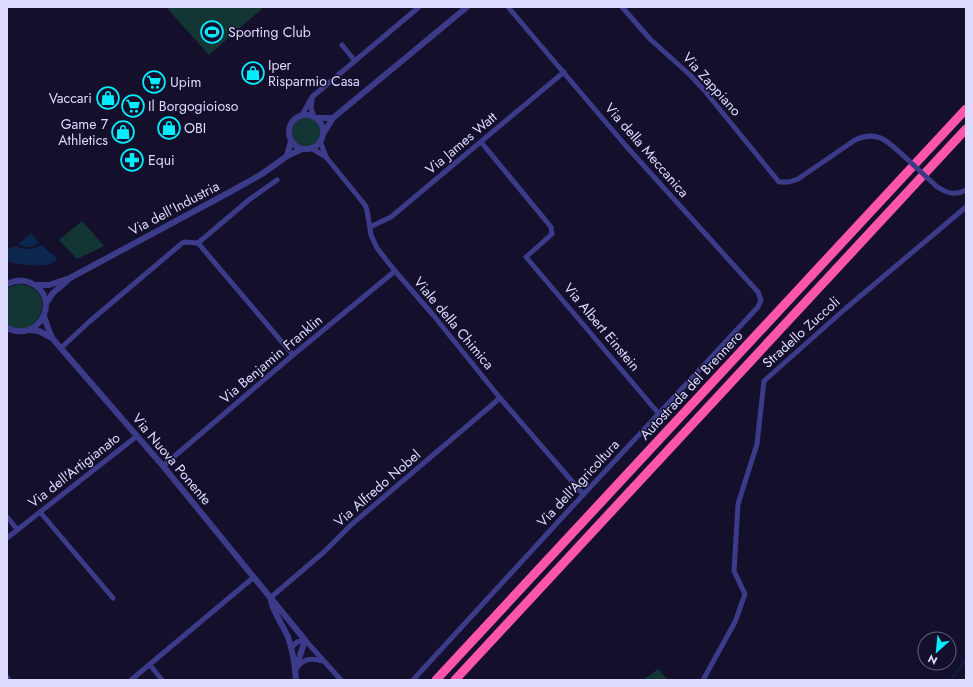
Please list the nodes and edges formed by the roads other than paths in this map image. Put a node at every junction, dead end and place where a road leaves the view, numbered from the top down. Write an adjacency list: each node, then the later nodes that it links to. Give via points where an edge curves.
1 (420, 7): 7 (street)
2 (467, 7): 13 (street)
3 (507, 7): 5 (street, Via della Meccanica)
4 (622, 7): 24 (street, Via Zappiano, bridge, via 650,40 704,90 780,182 798,179 855,140 875,136 883,139 946,192)
5 (512, 9): 8 (street, Via della Meccanica)
6 (342, 45): 7 (street)
7 (355, 61): 9 (street)
8 (564, 72): 18 (street, Via James Watt); 35 (street, Via della Meccanica, via 626,146 758,292)
9 (312, 97): 11 (street); 12 (street, via 311,108)
10 (966, 109): 68 (highway, Autostrada del Brennero)
11 (302, 115): 12 (street); 16 (street, via 290,125)
12 (315, 118): 13 (street); 15 (street, via 322,125)
13 (333, 118): 15 (street)
14 (966, 129): 69 (highway, Autostrada del Brennero)
15 (323, 134): 17 (street)
16 (292, 141): 20 (street); 21 (street)
17 (320, 142): 19 (street); 22 (street, Viale della Chimica)
18 (481, 142): 26 (street, Via James Watt, via 391,217); 43 (street, Via Albert Einstein, via 552,227 552,234 526,257)
19 (311, 148): 20 (street); 22 (street, Viale della Chimica)
20 (302, 149): 21 (street, Via dell'Industria)
21 (286, 156): 30 (street, Via dell'Industria, via 262,174)
22 (326, 157): 26 (street, Viale della Chimica, via 365,205)
23 (277, 180): 27 (street)
24 (966, 190)
25 (966, 207): 70 (street, Stradello Zuccoli, via 764,381 757,444 738,504 734,571 745,594 735,622)
26 (370, 226): 28 (street, Viale della Chimica, via 375,244)
27 (198, 243): 40 (street, via 181,244); 41 (street)
28 (395, 271): 41 (street, Via Benjamin Franklin); 42 (street, Viale della Chimica)
29 (7, 277): 31 (street)
30 (70, 278): 33 (street, Via dell'Industria, via 49,285); 34 (street, Via dell'Industria)
31 (20, 280): 32 (street); 33 (street)
32 (7, 284)
33 (36, 285): 34 (street, via 43,293)
34 (46, 303): 36 (street)
35 (760, 303): 43 (street, Via dell'Agricoltura)
36 (44, 316): 38 (street); 39 (street, Via Nuova Ponente)
37 (9, 329): 38 (street, Via Nuova Ponente)
38 (30, 330): 39 (street, Via Nuova Ponente, via 39,331)
39 (52, 338): 40 (street, Via Nuova Ponente)
40 (61, 348): 44 (street, Via Nuova Ponente)
41 (293, 355): 45 (street, Via Benjamin Franklin)
42 (500, 398): 46 (street, Viale della Chimica); 53 (street, Via Alfredo Nobel)
43 (659, 414): 46 (street, Via dell'Agricoltura)
44 (137, 436): 45 (street, Via Nuova Ponente); 47 (street, Via dell'Artigianato)
45 (163, 466): 51 (street, Via Nuova Ponente)
46 (583, 494): 67 (street, Via dell'Agricoltura)
47 (40, 512): 49 (street, Via dell'Artigianato); 52 (street)
48 (7, 517): 49 (street)
49 (17, 530): 50 (street, Via dell'Artigianato)
50 (7, 538)
51 (254, 577): 53 (street, Via Nuova Ponente); 59 (street)
52 (113, 598)
53 (270, 598): 54 (street, Via Nuova Ponente); 55 (street, Via Nuova Ponente)
54 (290, 622): 55 (street); 56 (street, Via Nuova Ponente)
55 (284, 629): 57 (street, Via Nuova Ponente)
56 (306, 640): 57 (street, via 298,642); 58 (street, Via Nuova Ponente); 60 (street)
57 (292, 648): 60 (street, Via Nuova Ponente)
58 (323, 661): 60 (street, via 308,659 299,664); 66 (street, Via Nuova Ponente)
59 (150, 665): 63 (street); 64 (street)
60 (295, 671): 65 (street, Via Nuova Ponente)
61 (7, 677): 62 (street)
62 (9, 680)
63 (131, 680)
64 (162, 680)
65 (296, 680)
66 (341, 680)
67 (413, 680)
68 (436, 680)
69 (455, 680)
70 (703, 680)

